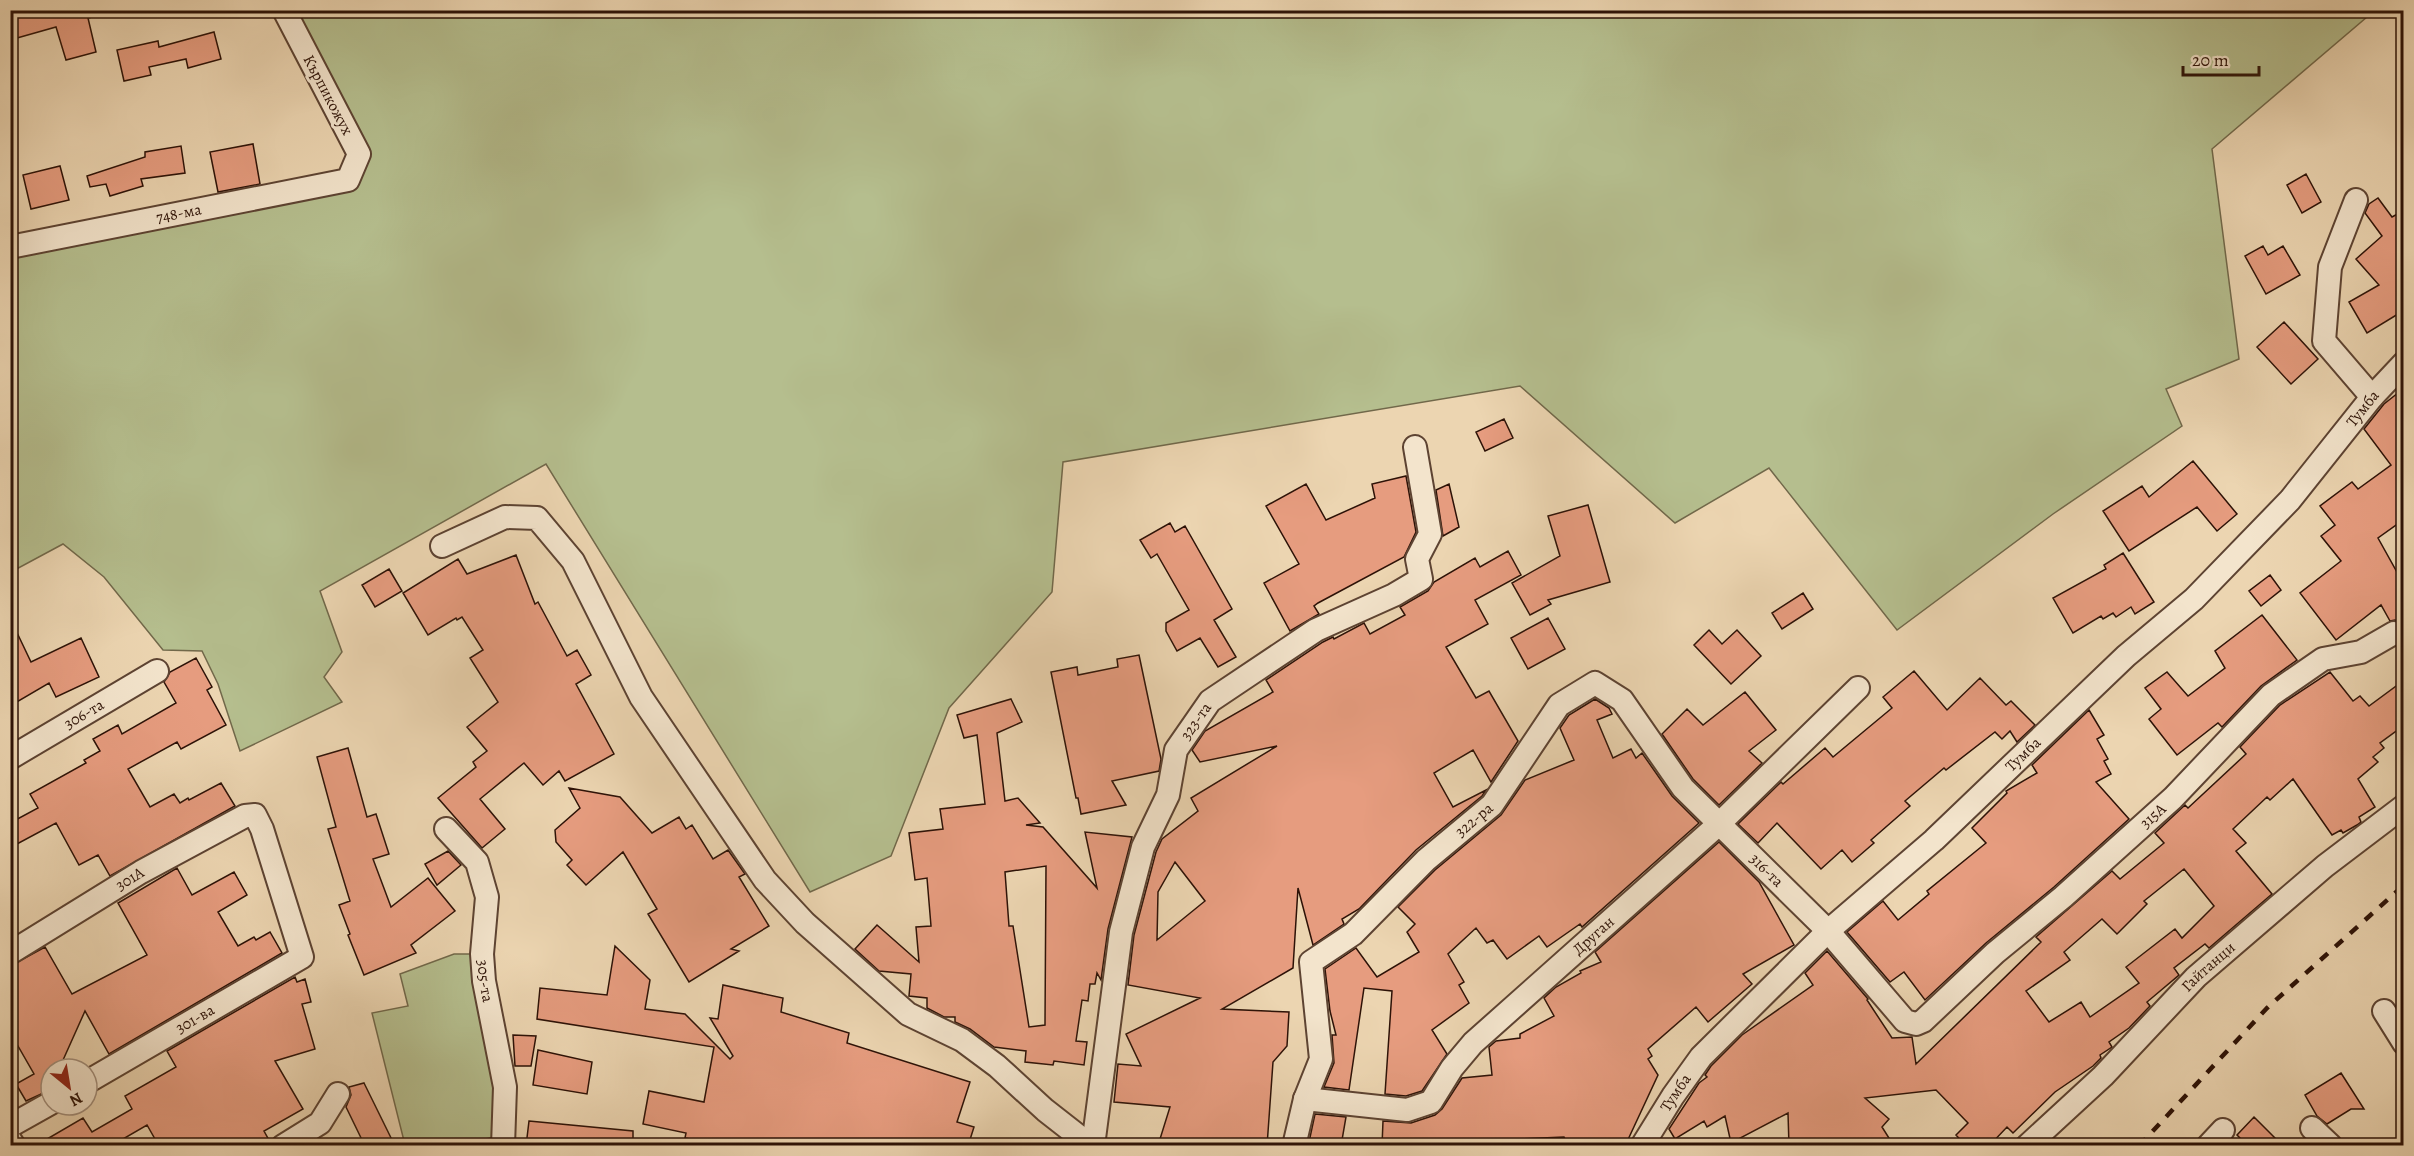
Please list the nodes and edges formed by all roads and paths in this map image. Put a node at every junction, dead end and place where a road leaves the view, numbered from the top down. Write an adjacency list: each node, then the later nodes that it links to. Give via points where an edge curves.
1 (284, 10): 2 (street, Кърпикожух, via 359,154)
2 (348, 180): 4 (street, 748-ма)
3 (2356, 200): 6 (street, via 2330,267 2324,341)
4 (10, 247)
5 (2403, 363): 6 (street, Тумба)
6 (2372, 397): 17 (street, Тумба, via 2290,500 2194,599 2126,656 1934,840)
7 (1415, 447): 33 (street, 323-та, via 1430,534 1417,559 1421,579 1316,630 1210,700 1176,750 1168,795 1143,847 1121,932)
8 (442, 546): 33 (street, via 506,517 537,518 573,561 640,697 765,880 806,923 908,1014 962,1040)
9 (2394, 633): 21 (street, 315А, via 2361,652 2323,659 2271,695 2173,798)
10 (157, 671): 13 (street, 306-та)
11 (1858, 688): 15 (street, Друган)
12 (1622, 700): 15 (street, 316-та, via 1683,788); 25 (street, 322-ра, via 1595,683 1559,705 1492,805 1426,860 1353,934 1311,962 1321,1059)
13 (10, 758)
14 (2403, 806): 36 (street, Гайтанци, via 2325,866 2196,977 2103,1076)
15 (1720, 823): 17 (street, 316-та); 25 (street, Друган, via 1473,1043 1431,1102 1407,1110)
16 (446, 829): 32 (street, 305-та, via 477,862 487,897 482,954 505,1087)
17 (1828, 931): 21 (street, 316-та, via 1905,1021); 35 (street, Тумба, via 1701,1057)
18 (10, 953): 19 (street, 301А, via 141,872 245,816 255,815)
19 (302, 957): 23 (street, 301-ва)
20 (2384, 1011): 22 (street)
21 (1923, 1021)
22 (2403, 1043)
23 (99, 1075)
24 (338, 1094): 31 (street, via 320,1123)
25 (1305, 1099): 34 (street)
26 (39, 1110): 27 (street)
27 (10, 1126)
28 (2312, 1128): 37 (street)
29 (10, 1140): 30 (street)
30 (14, 1146)
31 (283, 1146)
32 (503, 1146)
33 (1092, 1146)
34 (1294, 1146)
35 (1642, 1146)
36 (2027, 1146)
37 (2331, 1146)

